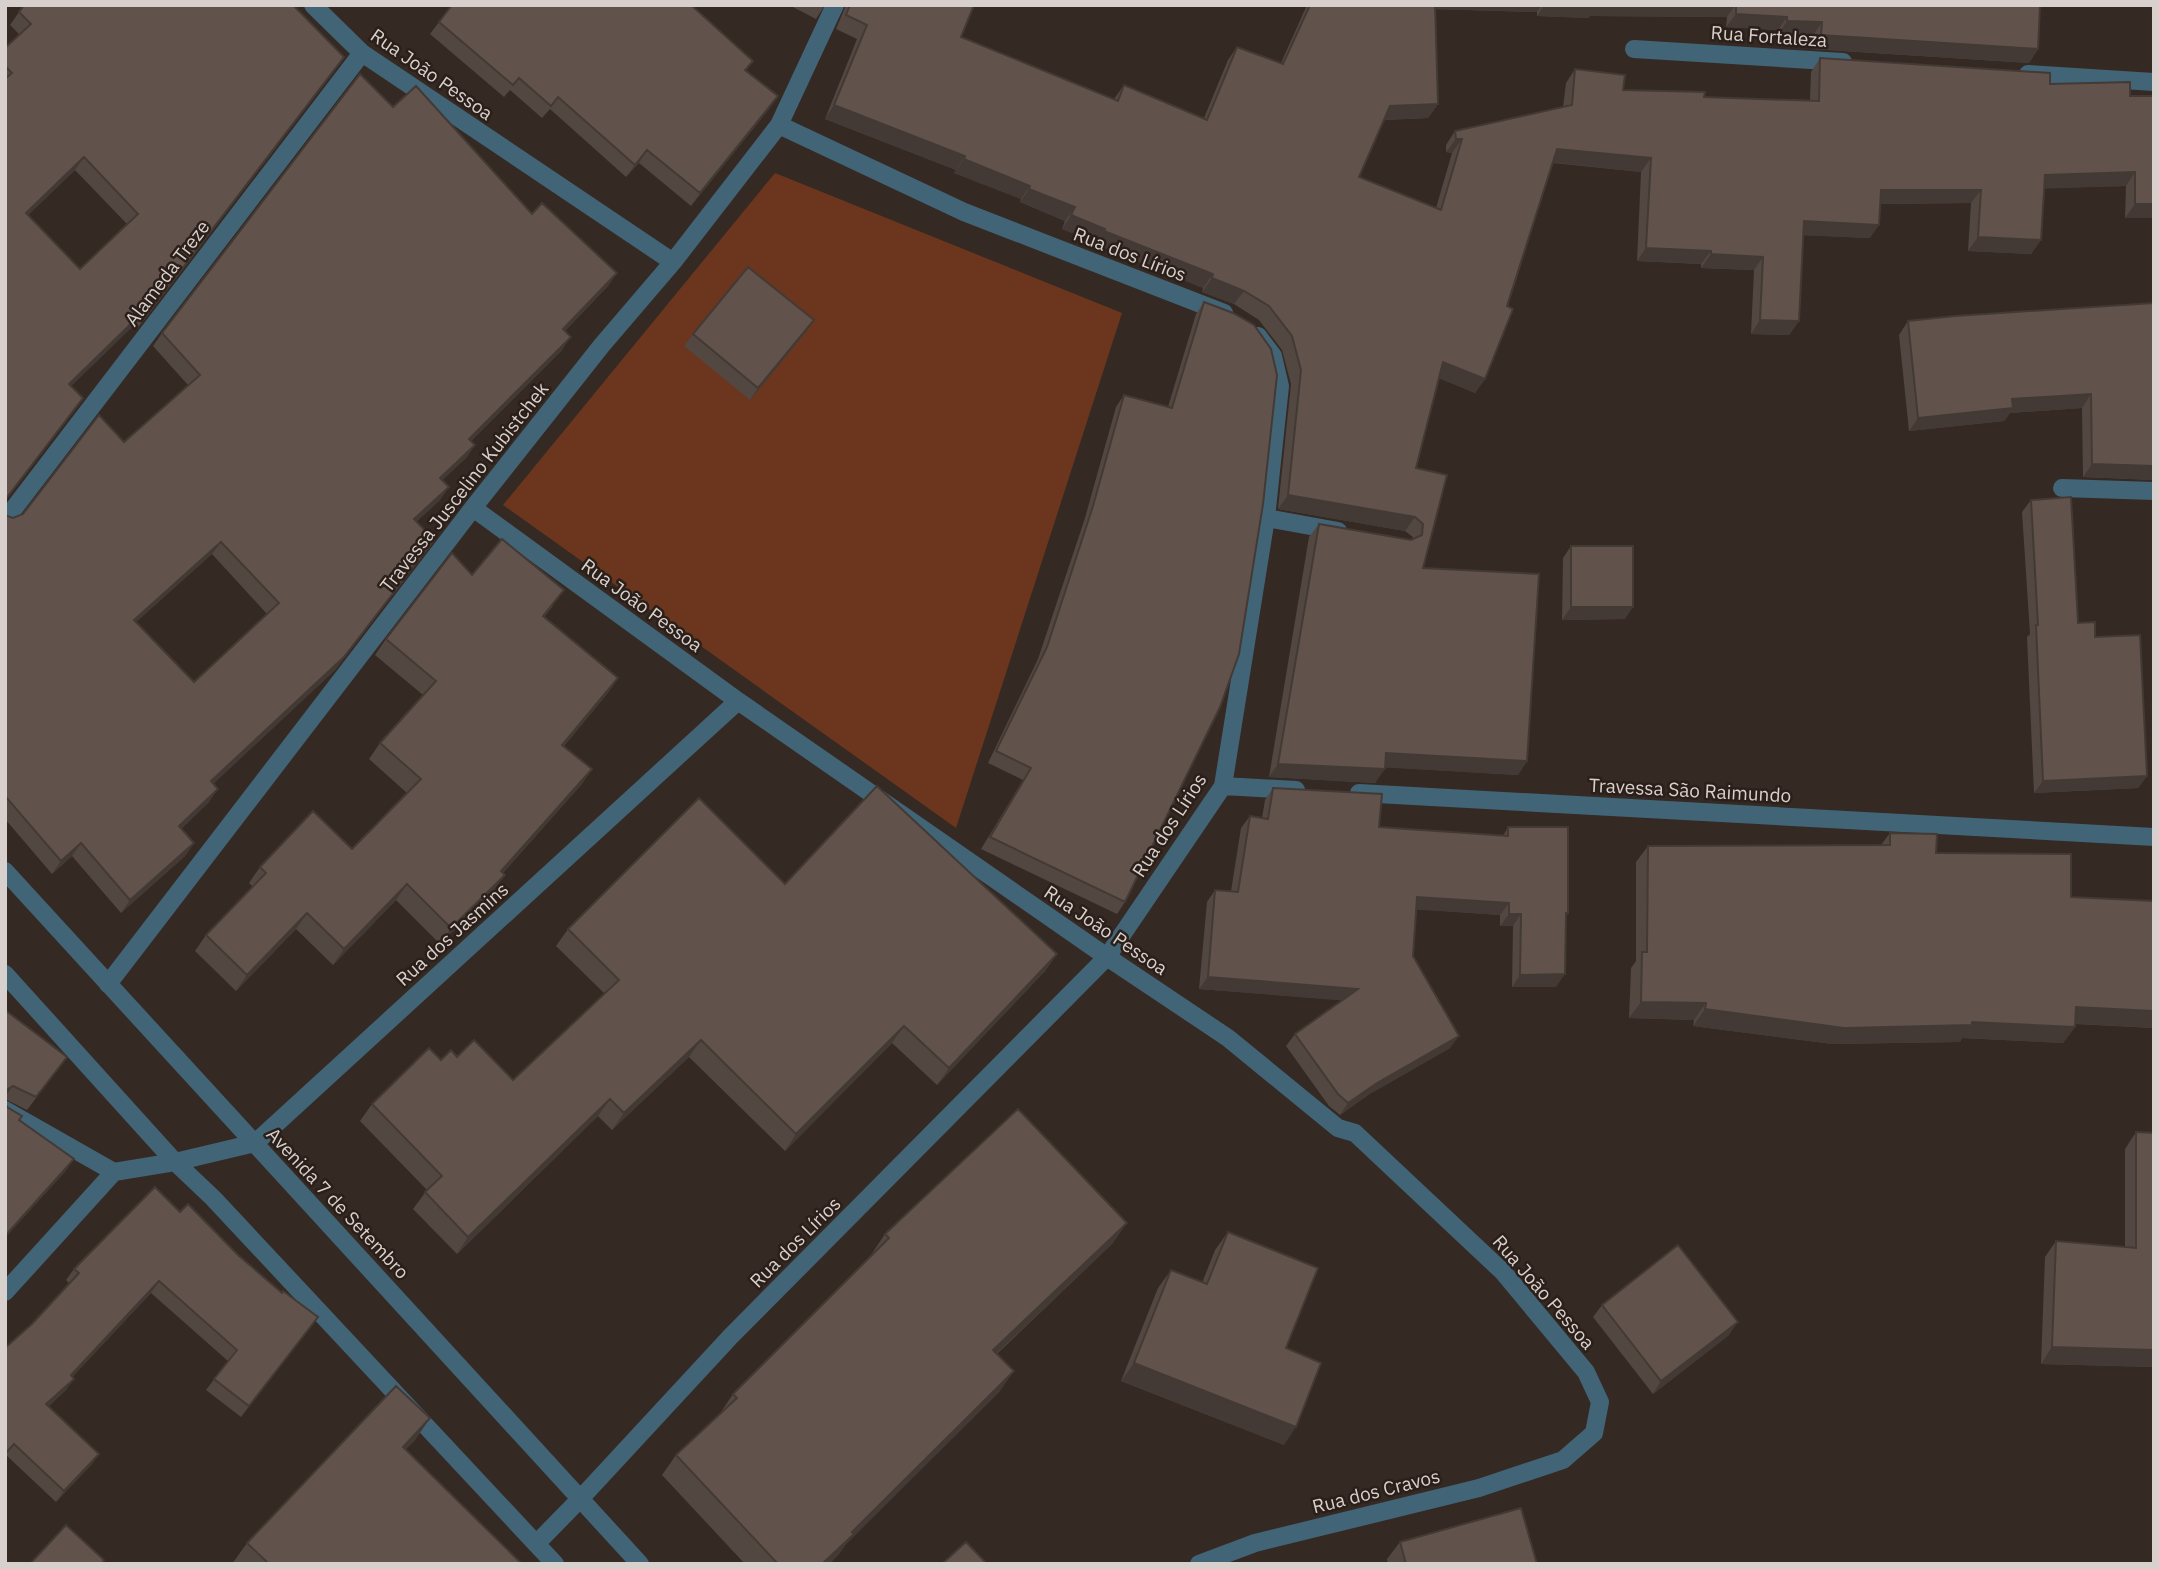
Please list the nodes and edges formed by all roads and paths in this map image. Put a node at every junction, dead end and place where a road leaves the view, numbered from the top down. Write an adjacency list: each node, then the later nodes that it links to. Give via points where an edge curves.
1 (313, 5): 4 (street, Rua João Pessoa)
2 (835, 5): 8 (street, Travessa Juscelino Kubistchek)
3 (1634, 49): 5 (street, Rua Fortaleza)
4 (362, 53): 9 (street, Rua João Pessoa); 14 (street, Alameda Treze)
5 (1867, 63)
6 (2017, 73): 7 (street)
7 (2154, 82)
8 (779, 125): 9 (street, Travessa Juscelino Kubistchek); 13 (street, Rua dos Lírios, via 964,212 1230,315 1253,329 1273,356 1280,386)
9 (673, 262): 12 (street, Travessa Juscelino Kubistchek)
10 (2062, 488): 11 (street)
11 (2154, 491)
12 (473, 508): 16 (street, Rua João Pessoa); 24 (street, Travessa Juscelino Kubistchek)
13 (1266, 518): 15 (street); 17 (street, Rua dos Lírios)
14 (5, 520)
15 (1362, 535)
16 (738, 701): 22 (street, Rua João Pessoa); 26 (street, Rua dos Jasmins)
17 (1223, 786): 18 (street); 22 (street, Rua dos Lírios)
18 (1320, 791)
19 (1348, 792): 20 (street, Travessa São Raimundo)
20 (2154, 837)
21 (5, 871): 24 (street, Avenida 7 de Setembro)
22 (1107, 957): 30 (street, Rua João Pessoa, via 1228,1038 1338,1128 1355,1133 1503,1272 1586,1372 1600,1402 1594,1433); 31 (street, Rua dos Lírios, via 731,1336)
23 (5, 974): 27 (street)
24 (108, 984): 26 (street, Avenida 7 de Setembro)
25 (5, 1110): 28 (street)
26 (255, 1143): 27 (street, Rua dos Jasmins); 31 (street, Avenida 7 de Setembro)
27 (175, 1162): 28 (street, Rua dos Jasmins); 32 (street)
28 (114, 1172): 29 (street)
29 (5, 1292)
30 (1563, 1460): 35 (street, Rua dos Cravos, via 1479,1488 1255,1543)
31 (582, 1498): 32 (street, Rua dos Lírios); 34 (street, Avenida 7 de Setembro)
32 (537, 1543): 33 (street)
33 (555, 1564)
34 (640, 1564)
35 (1199, 1564)

